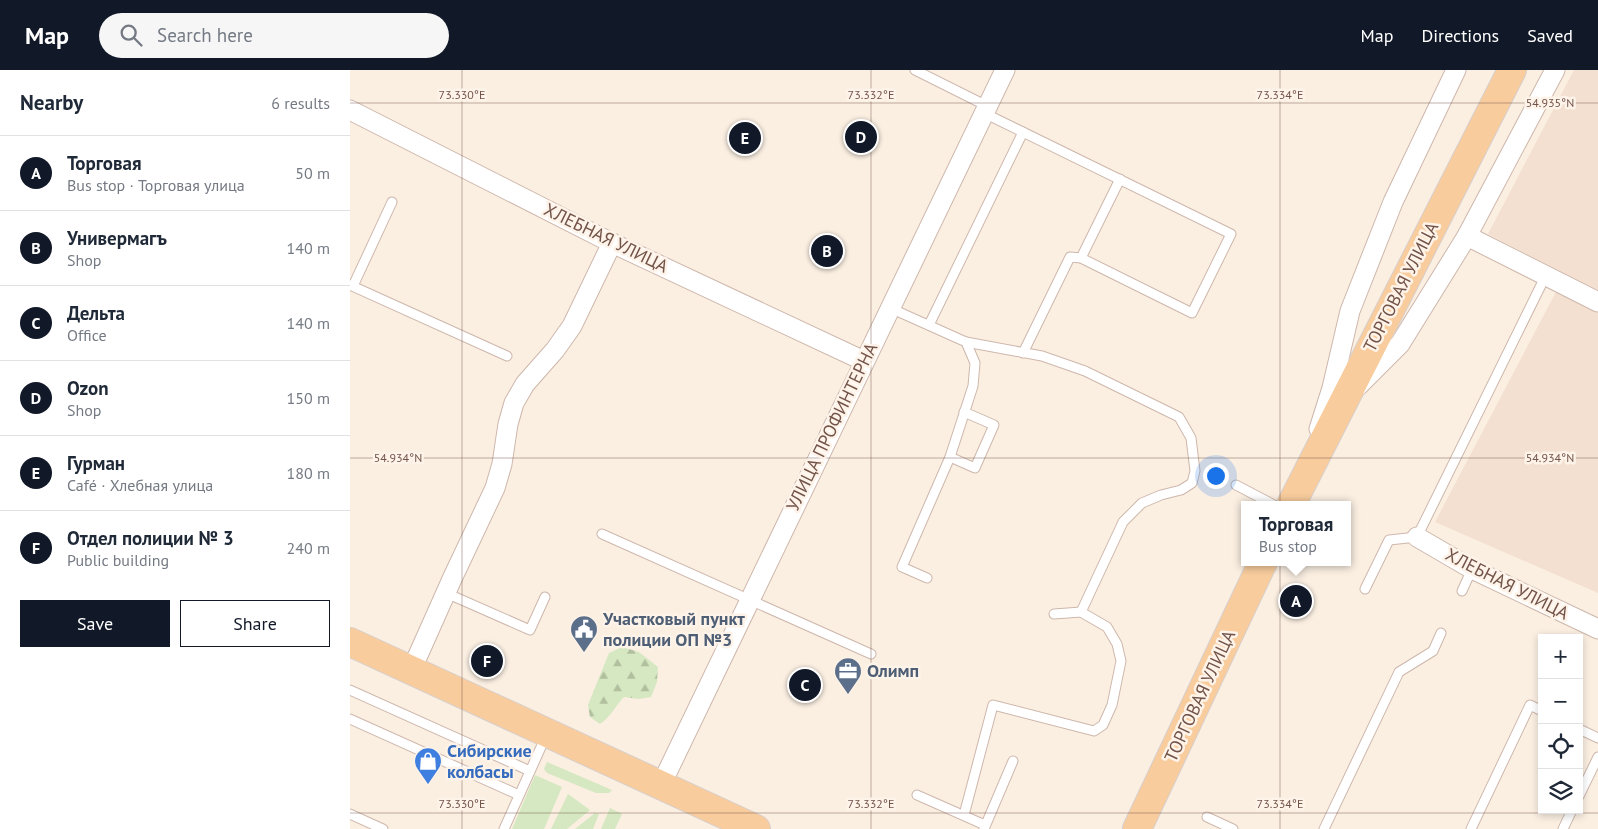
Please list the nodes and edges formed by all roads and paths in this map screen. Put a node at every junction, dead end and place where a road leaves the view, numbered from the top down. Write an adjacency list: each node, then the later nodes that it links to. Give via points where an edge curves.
1 (915, 70): 7 (lane)
2 (1005, 70): 7 (street, УЛИЦА ПРОФИНТЕРНА)
3 (1456, 70): 27 (street, via 1393,202 1350,311 1332,388)
4 (1512, 70): 23 (main road, ТОРГОВАЯ УЛИЦА)
5 (1555, 70): 11 (street)
6 (350, 110): 12 (street, ХЛЕБНАЯ УЛИЦА)
7 (985, 110): 8 (lane); 17 (street, УЛИЦА ПРОФИНТЕРНА)
8 (1023, 132): 9 (lane); 18 (lane)
9 (1120, 179): 13 (lane); 13 (lane, via 1231,234 1192,313)
10 (392, 202): 15 (lane)
11 (1467, 236): 14 (street); 23 (street, via 1400,344)
12 (612, 243): 22 (street, ХЛЕБНАЯ УЛИЦА); 36 (street, via 572,326 525,384 514,403 495,488)
13 (1081, 258): 20 (lane, via 1070,257)
14 (1546, 276): 16 (street); 30 (lane)
15 (351, 285): 21 (lane)
16 (1598, 302)
17 (890, 308): 18 (lane); 22 (street, УЛИЦА ПРОФИНТЕРНА)
18 (929, 325): 19 (lane)
19 (966, 342): 20 (lane); 24 (lane, via 975,363 973,386)
20 (1023, 353): 39 (lane, via 1085,371 1179,417 1192,438 1195,471 1192,483 1142,503 1123,522)
21 (507, 356)
22 (864, 361): 38 (street, УЛИЦА ПРОФИНТЕРНА)
23 (1345, 399): 27 (main road, ТОРГОВАЯ УЛИЦА)
24 (964, 412): 25 (lane); 25 (lane, via 994,425 975,468)
25 (950, 456): 33 (lane, via 902,567)
26 (1236, 485): 28 (lane)
27 (1295, 497)
28 (1266, 501)
29 (602, 534): 38 (lane)
30 (1417, 537): 32 (street, ХЛЕБНАЯ УЛИЦА); 34 (lane, via 1389,540)
31 (1261, 566): 67 (main road, ТОРГОВАЯ УЛИЦА)
32 (1472, 569): 35 (lane); 41 (street, ХЛЕБНАЯ УЛИЦА)
33 (926, 578)
34 (1365, 589)
35 (1462, 591)
36 (446, 593): 37 (lane, via 530,630); 45 (street)
37 (545, 597)
38 (749, 600): 44 (lane); 55 (street, УЛИЦА ПРОФИНТЕРНА)
39 (1081, 612): 40 (lane); 61 (lane, via 1107,627 1118,644 1120,661 1112,705 1103,725 1094,731 993,705)
40 (1054, 614)
41 (1598, 629)
42 (1442, 633): 69 (lane, via 1433,651 1399,672)
43 (350, 642): 45 (main road)
44 (871, 654)
45 (411, 671): 50 (main road)
46 (350, 690): 54 (lane)
47 (1538, 708): 70 (lane, via 1530,705)
48 (350, 719): 58 (lane)
49 (1583, 731): 51 (lane)
50 (547, 733): 54 (lane); 55 (main road)
51 (1598, 738)
52 (1598, 757): 56 (lane)
53 (1013, 761): 63 (lane)
54 (530, 771): 58 (lane)
55 (661, 785): 66 (main road)
56 (1583, 788)
57 (916, 794): 61 (lane)
58 (519, 795): 65 (lane)
59 (350, 814): 64 (lane)
60 (1570, 814): 71 (lane)
61 (964, 816): 63 (lane)
62 (1207, 816): 68 (lane)
63 (984, 827)
64 (383, 829)
65 (504, 829)
66 (756, 829)
67 (1137, 829)
68 (1233, 829)
69 (1324, 829)
70 (1471, 829)
71 (1563, 829)

